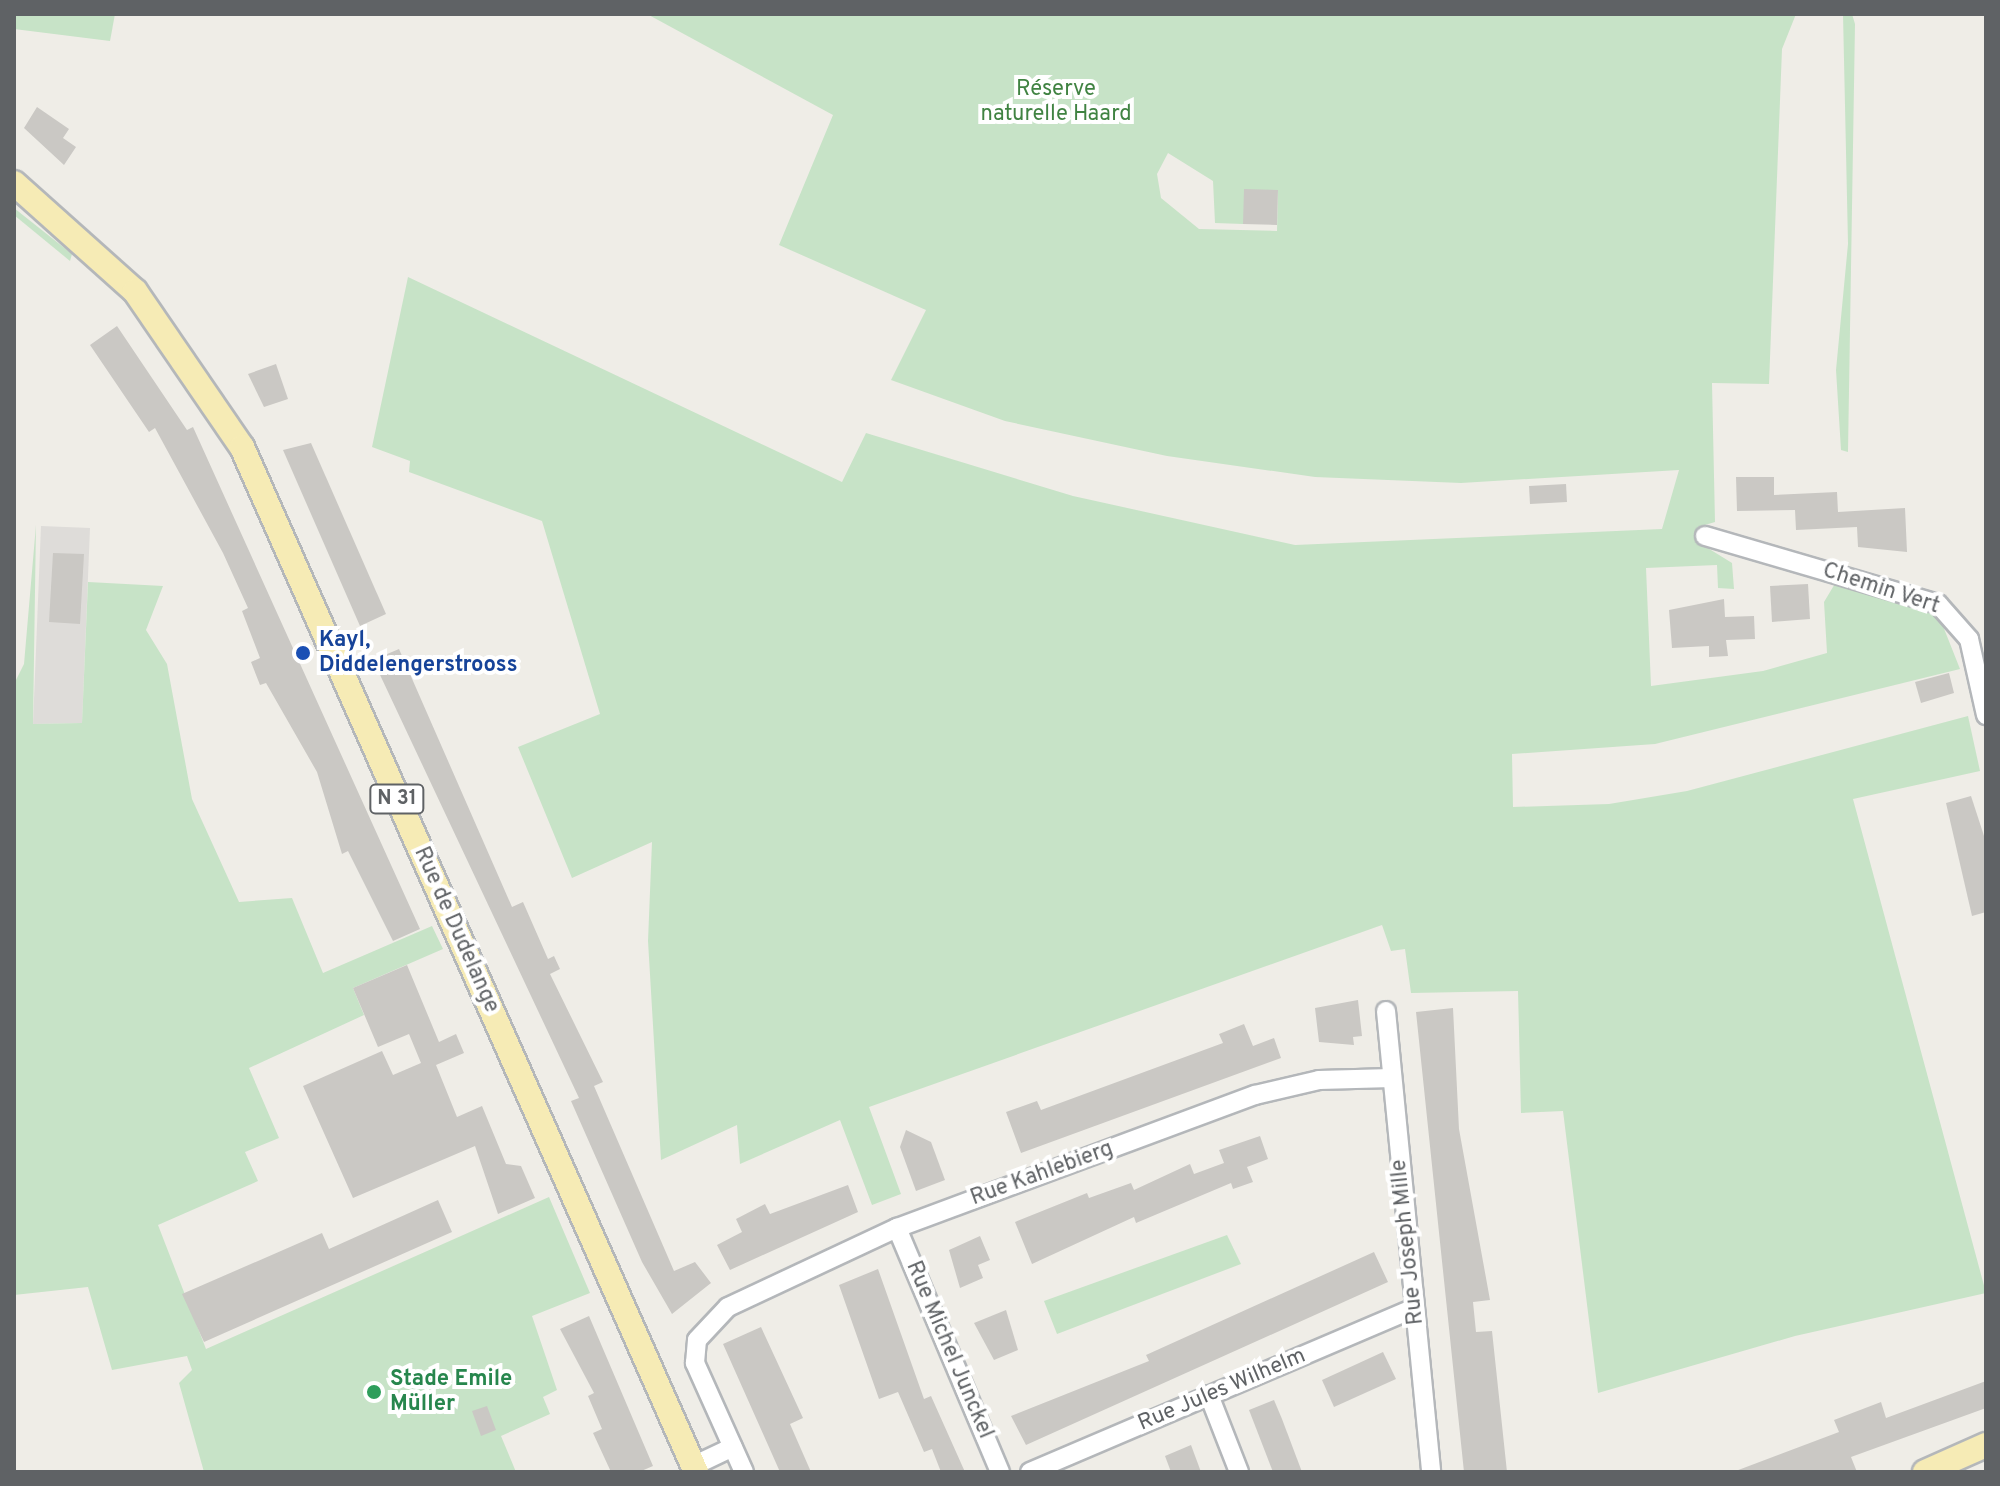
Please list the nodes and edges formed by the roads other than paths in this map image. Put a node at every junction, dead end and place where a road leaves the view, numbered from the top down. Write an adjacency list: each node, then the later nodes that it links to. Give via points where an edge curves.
1 (14, 183): 11 (main road, Rue de Dudelange / N 31, via 135,291 242,447)
2 (1705, 536): 3 (street, Chemin Vert, via 1938,604 1956,616 1969,639)
3 (1986, 715)
4 (1386, 1011): 5 (street, Rue Joseph Mille)
5 (1392, 1078): 6 (street, Rue Kahlebierg, via 1319,1080 1255,1095); 7 (street, Rue Joseph Mille)
6 (897, 1228): 10 (street, Rue Kahlebierg, via 776,1278 708,1323 695,1363); 13 (street, Rue Michel Junckel)
7 (1415, 1308): 8 (street, Rue Jules Wilhelm); 16 (street, Rue Joseph Mille)
8 (1209, 1395): 14 (street, Rue Jules Wilhelm); 15 (street)
9 (1986, 1445): 17 (main road)
10 (733, 1447): 11 (street); 12 (street)
11 (695, 1469)
12 (744, 1472)
13 (1000, 1472)
14 (1030, 1472)
15 (1239, 1472)
16 (1431, 1472)
17 (1925, 1472)

